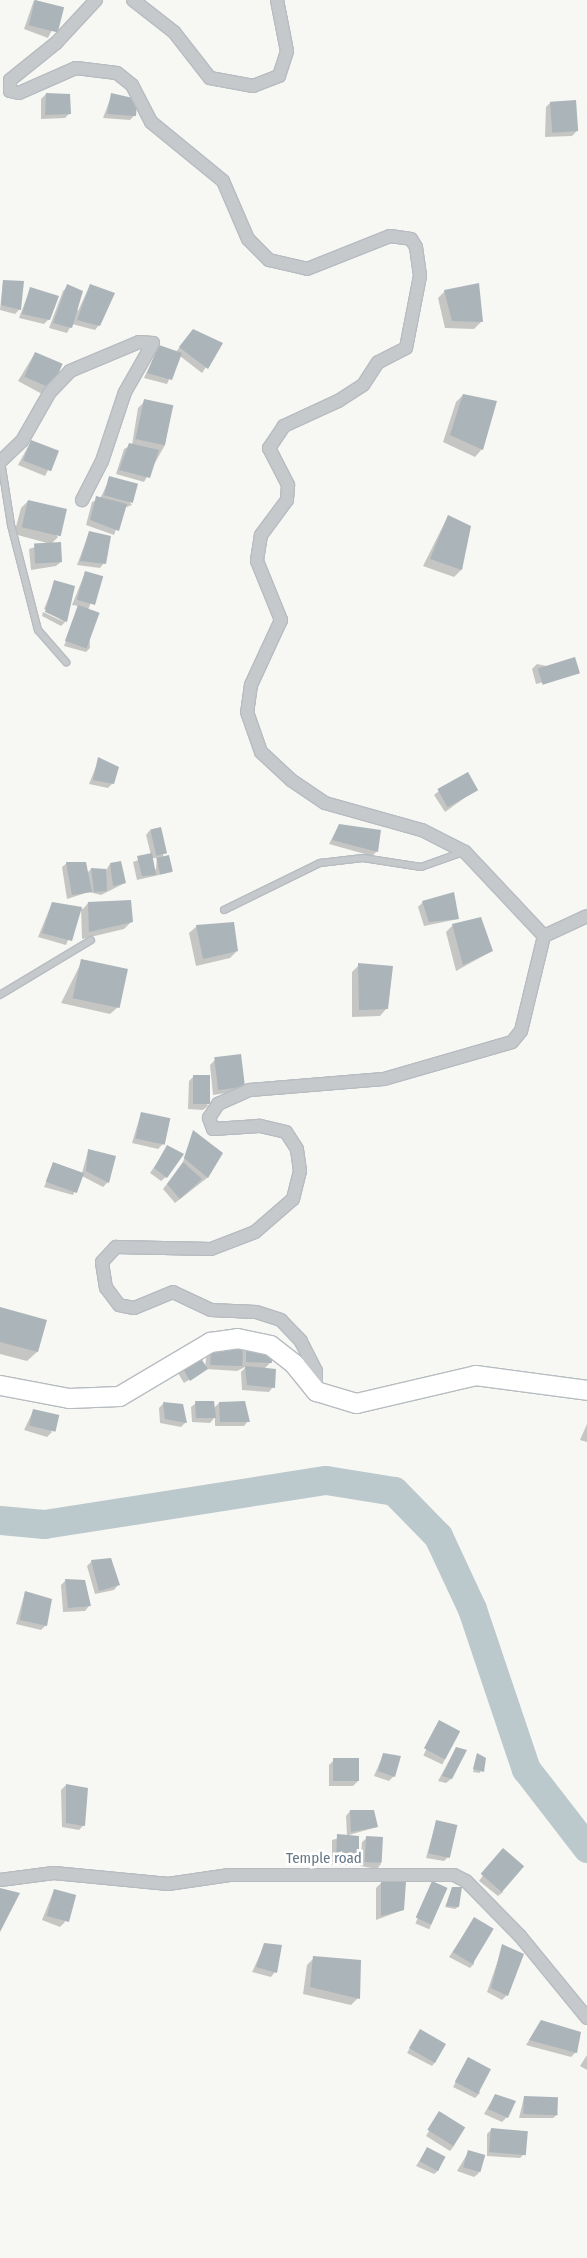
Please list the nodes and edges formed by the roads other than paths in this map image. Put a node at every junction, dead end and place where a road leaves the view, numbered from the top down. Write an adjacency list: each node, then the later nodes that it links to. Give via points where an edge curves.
1 (96, 0): 4 (street, via 56,43 10,80)
2 (133, 0): 3 (street, via 174,32 210,78 253,86 279,76 287,51)
3 (277, 0)
4 (5, 94): 8 (street, via 19,93 76,68 118,73 132,86 151,122 223,181 248,239 269,260 308,269 390,236 410,239 416,247 420,276 406,348 378,362 362,385 338,401 284,426 269,448 288,485 287,500 261,535 257,562 281,620 251,685 247,712 261,752 291,780 325,803 422,830)
5 (1, 461): 6 (street, via 22,441 50,392 70,371 138,342 153,343 126,392 102,461); 7 (lane, via 11,525 38,630)
6 (82, 500)
7 (66, 662)
8 (466, 852): 9 (lane, via 421,867 363,858 320,863); 11 (street)
9 (224, 910)
10 (587, 916): 11 (street)
11 (544, 936): 16 (street, via 521,1031 512,1042 384,1079 250,1090 218,1104 209,1118 213,1129 268,1128 286,1132 297,1149 300,1171 293,1199 255,1232 211,1249 116,1247 102,1262 106,1288 119,1305 134,1308 173,1292 212,1310 256,1312 281,1320 302,1342 316,1371)
12 (90, 940): 13 (lane)
13 (0, 995)
14 (0, 1385): 16 (main road, via 69,1398 119,1396 210,1342 237,1338 270,1344)
15 (587, 1390): 16 (main road, via 476,1375 356,1403)
16 (316, 1391)
17 (0, 1880): 18 (street, Temple road, via 54,1873 168,1884 229,1875 454,1875 466,1881 520,1936)
18 (587, 2018)

